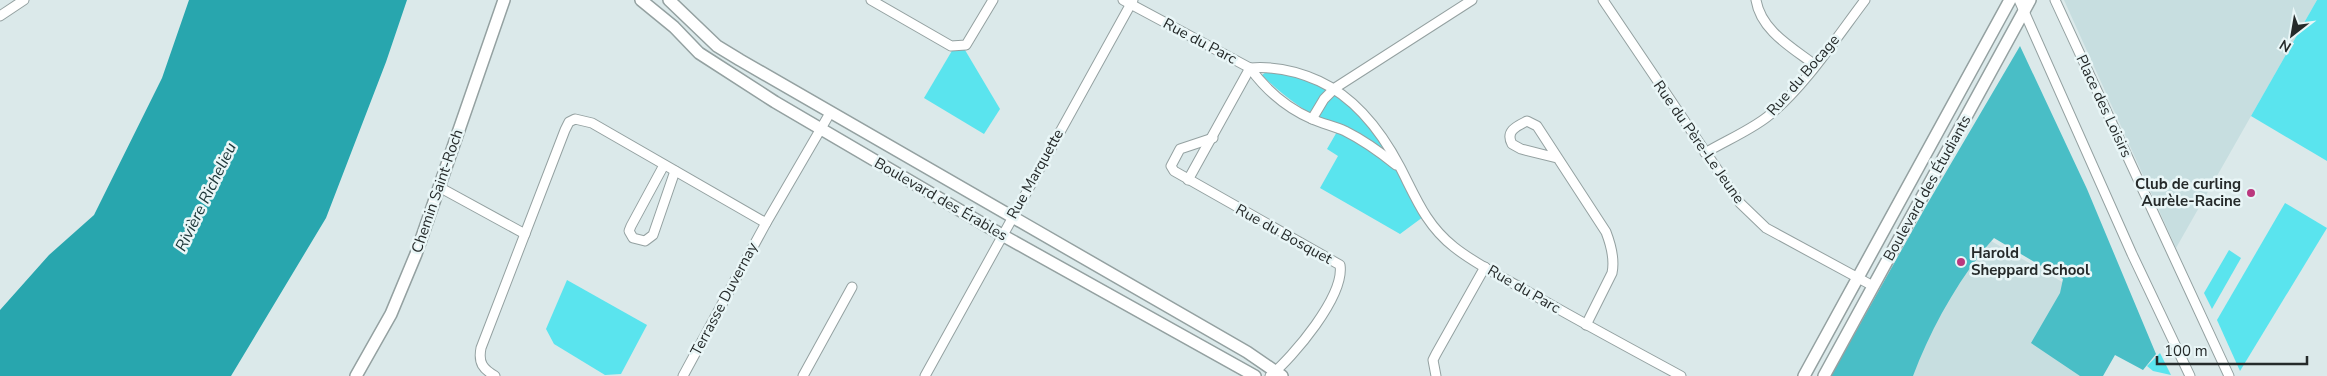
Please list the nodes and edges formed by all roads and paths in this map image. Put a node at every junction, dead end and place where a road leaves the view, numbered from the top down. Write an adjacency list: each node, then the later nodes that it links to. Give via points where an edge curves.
1 (24, 0): 17 (street)
2 (504, 0): 31 (street, Chemin Saint-Roch)
3 (641, 0): 23 (street, Boulevard des Érables, via 699,53)
4 (668, 0): 21 (street, Boulevard des Érables, via 717,46)
5 (871, 0): 6 (street, via 958,47 966,45)
6 (993, 0)
7 (1472, 0): 20 (street)
8 (1603, 0): 25 (street, Rue du Père-Le Jeune)
9 (1756, 0): 18 (street, via 1766,23 1778,38)
10 (1865, 0): 18 (street, Rue du Bocage)
11 (2010, 0): 37 (street, Boulevard des Étudiants)
12 (2019, 0): 16 (street)
13 (2030, 0): 16 (street, Boulevard des Étudiants)
14 (2055, 0): 53 (street, Place des Loisirs)
15 (1129, 1): 19 (street, Rue du Parc); 32 (street, Rue Marquette)
16 (2024, 11): 38 (street, Boulevard des Étudiants); 52 (street)
17 (0, 16)
18 (1815, 65): 25 (street, Rue du Bocage, via 1767,117)
19 (1250, 68): 20 (street, Rue du Parc, via 1269,66 1306,74); 22 (street, Rue du Parc, via 1275,96); 24 (street)
20 (1335, 88): 22 (street); 28 (street, Rue du Parc, via 1362,111)
21 (830, 112): 23 (street, Terrasse Duvernay); 32 (street, Boulevard des Érables)
22 (1312, 119): 28 (street, Rue du Parc, via 1358,138)
23 (822, 128): 33 (street, Terrasse Duvernay); 35 (street, Boulevard des Érables)
24 (1214, 138): 30 (street); 30 (street, Rue du Bosquet, via 1185,146 1175,154 1171,166)
25 (1704, 153): 37 (street, Rue du Père-Le Jeune, via 1740,204 1766,228)
26 (1557, 158): 26 (street, via 1532,121 1527,120 1512,129 1512,144); 40 (street, via 1606,232 1613,258 1609,282)
27 (664, 165): 29 (street); 29 (street, via 631,226 629,231 633,238 645,241 653,235); 34 (street, via 592,123 583,119 569,122)
28 (1400, 168): 36 (street, Rue du Parc, via 1425,217 1453,247)
29 (675, 171): 33 (street)
30 (1188, 180): 41 (street, Rue du Bosquet, via 1340,265 1342,273 1336,289 1319,320)
31 (440, 187): 34 (street); 42 (street, Chemin Saint-Roch, via 402,289)
32 (1012, 216): 35 (street, Rue Marquette); 41 (street, Boulevard des Érables)
33 (766, 223): 44 (street, Terrasse Duvernay)
34 (524, 234): 43 (street, via 479,355 482,367)
35 (1002, 235): 46 (street, Rue Marquette); 47 (street, Boulevard des Érables)
36 (1485, 267): 40 (street, Rue du Parc); 48 (street, via 1433,360)
37 (1857, 278): 38 (street, Rue du Père-Le Jeune); 50 (street, Boulevard des Étudiants)
38 (1873, 286): 51 (street, Boulevard des Étudiants)
39 (852, 287): 45 (street)
40 (1586, 325): 49 (street, Rue du Parc)
41 (1276, 374)
42 (356, 376)
43 (495, 376)
44 (683, 376)
45 (803, 376)
46 (925, 376)
47 (1255, 376)
48 (1436, 376)
49 (1680, 376)
50 (1804, 376)
51 (1824, 376)
52 (2190, 376)
53 (2228, 376)

